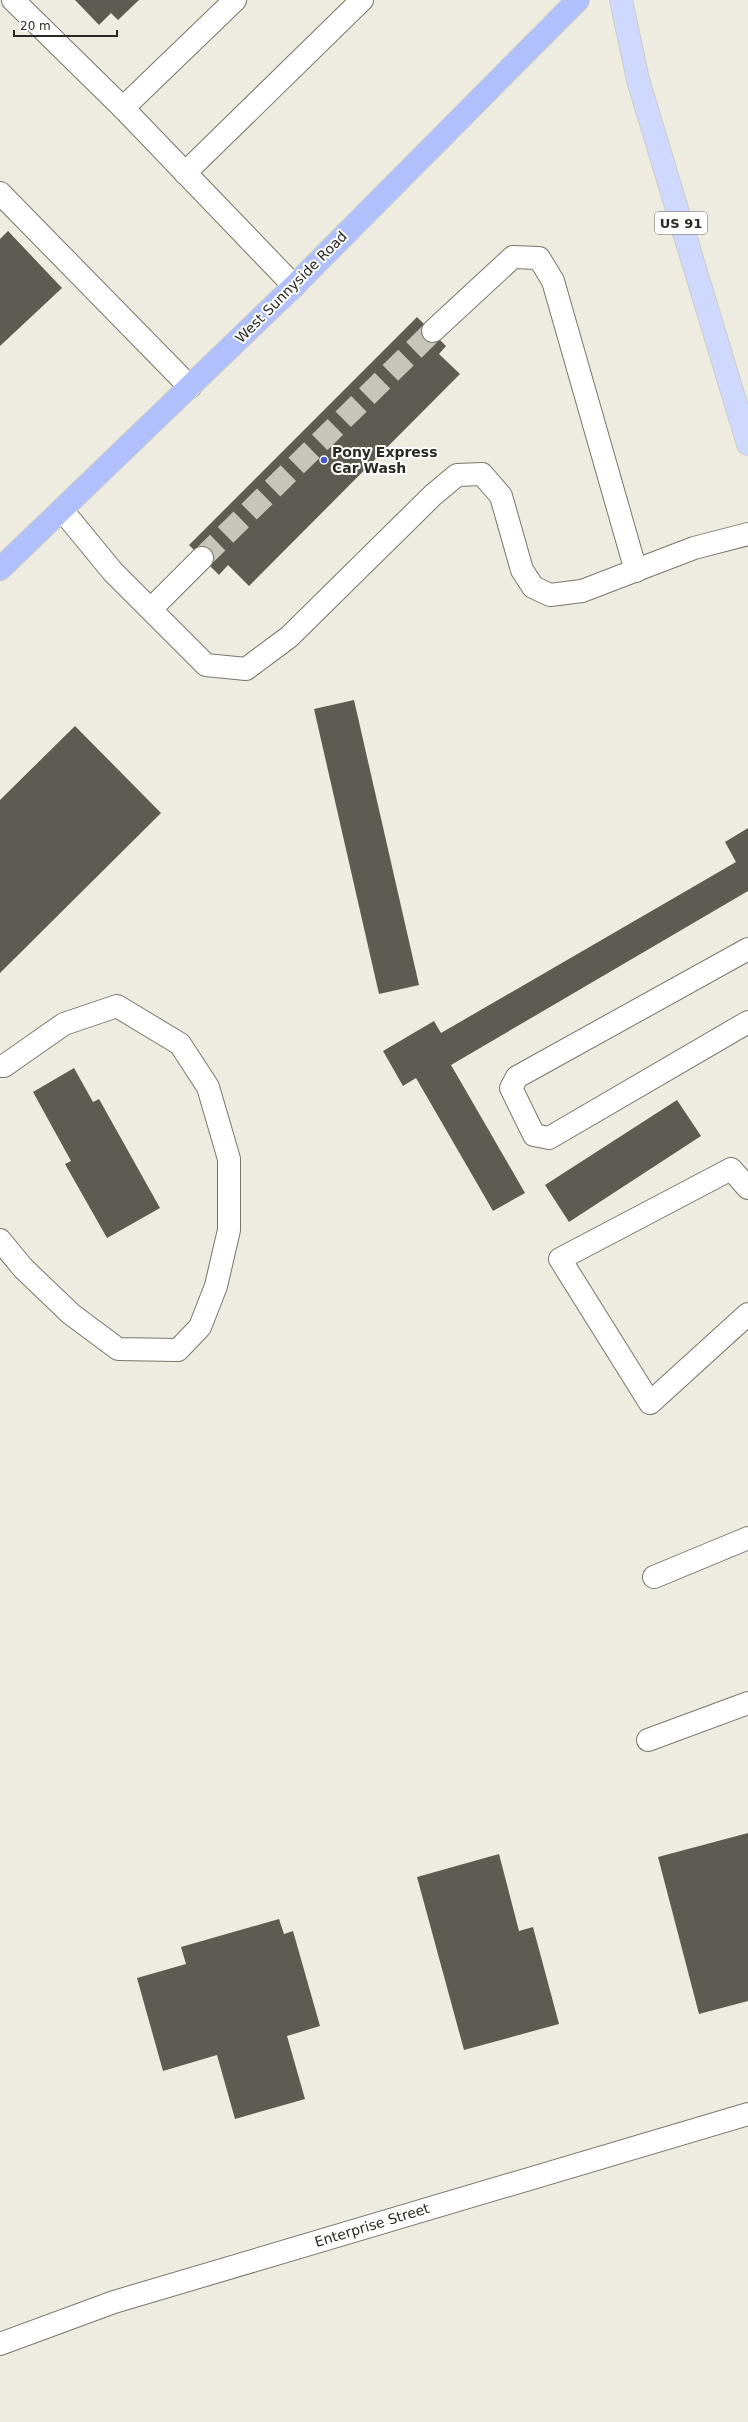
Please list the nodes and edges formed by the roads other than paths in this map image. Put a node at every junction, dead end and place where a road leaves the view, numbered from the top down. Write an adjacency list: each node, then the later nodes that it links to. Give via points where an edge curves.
1 (13, 0): 6 (street)
2 (235, 0): 6 (street)
3 (362, 0): 7 (street)
4 (578, 0): 9 (highway, West Sunnyside Road)
5 (621, 0): 12 (main road, US 91, via 638,80)
6 (123, 108): 7 (street)
7 (185, 173): 9 (street)
8 (0, 193): 11 (street)
9 (294, 286): 11 (highway, West Sunnyside Road)
10 (433, 332): 17 (street, via 513,258 539,258 553,281)
11 (190, 387): 13 (highway, West Sunnyside Road)
12 (748, 444)
13 (62, 510): 16 (highway, West Sunnyside Road); 18 (street, via 113,572)
14 (748, 534): 17 (street, via 694,548)
15 (202, 558): 18 (street)
16 (0, 569)
17 (636, 571): 18 (street, via 582,591 550,596 533,587 522,570 501,496 482,474 458,475 432,495 289,637 246,669 206,665)
18 (151, 609)
19 (746, 954): 20 (street, via 517,1077 511,1088 534,1135 549,1138)
20 (748, 1022)
21 (0, 1066): 23 (street, via 4,1066 64,1024 117,1006 180,1044 208,1087 229,1158 229,1230 216,1286 200,1327 178,1350 118,1349 71,1314 23,1268)
22 (748, 1188): 24 (street, via 731,1169 560,1259 650,1404)
23 (0, 1240)
24 (748, 1314)
25 (748, 1538): 26 (street)
26 (654, 1577)
27 (748, 1703): 28 (street)
28 (648, 1740)
29 (748, 2114): 30 (street, Enterprise Street, via 114,2302)
30 (0, 2344)

